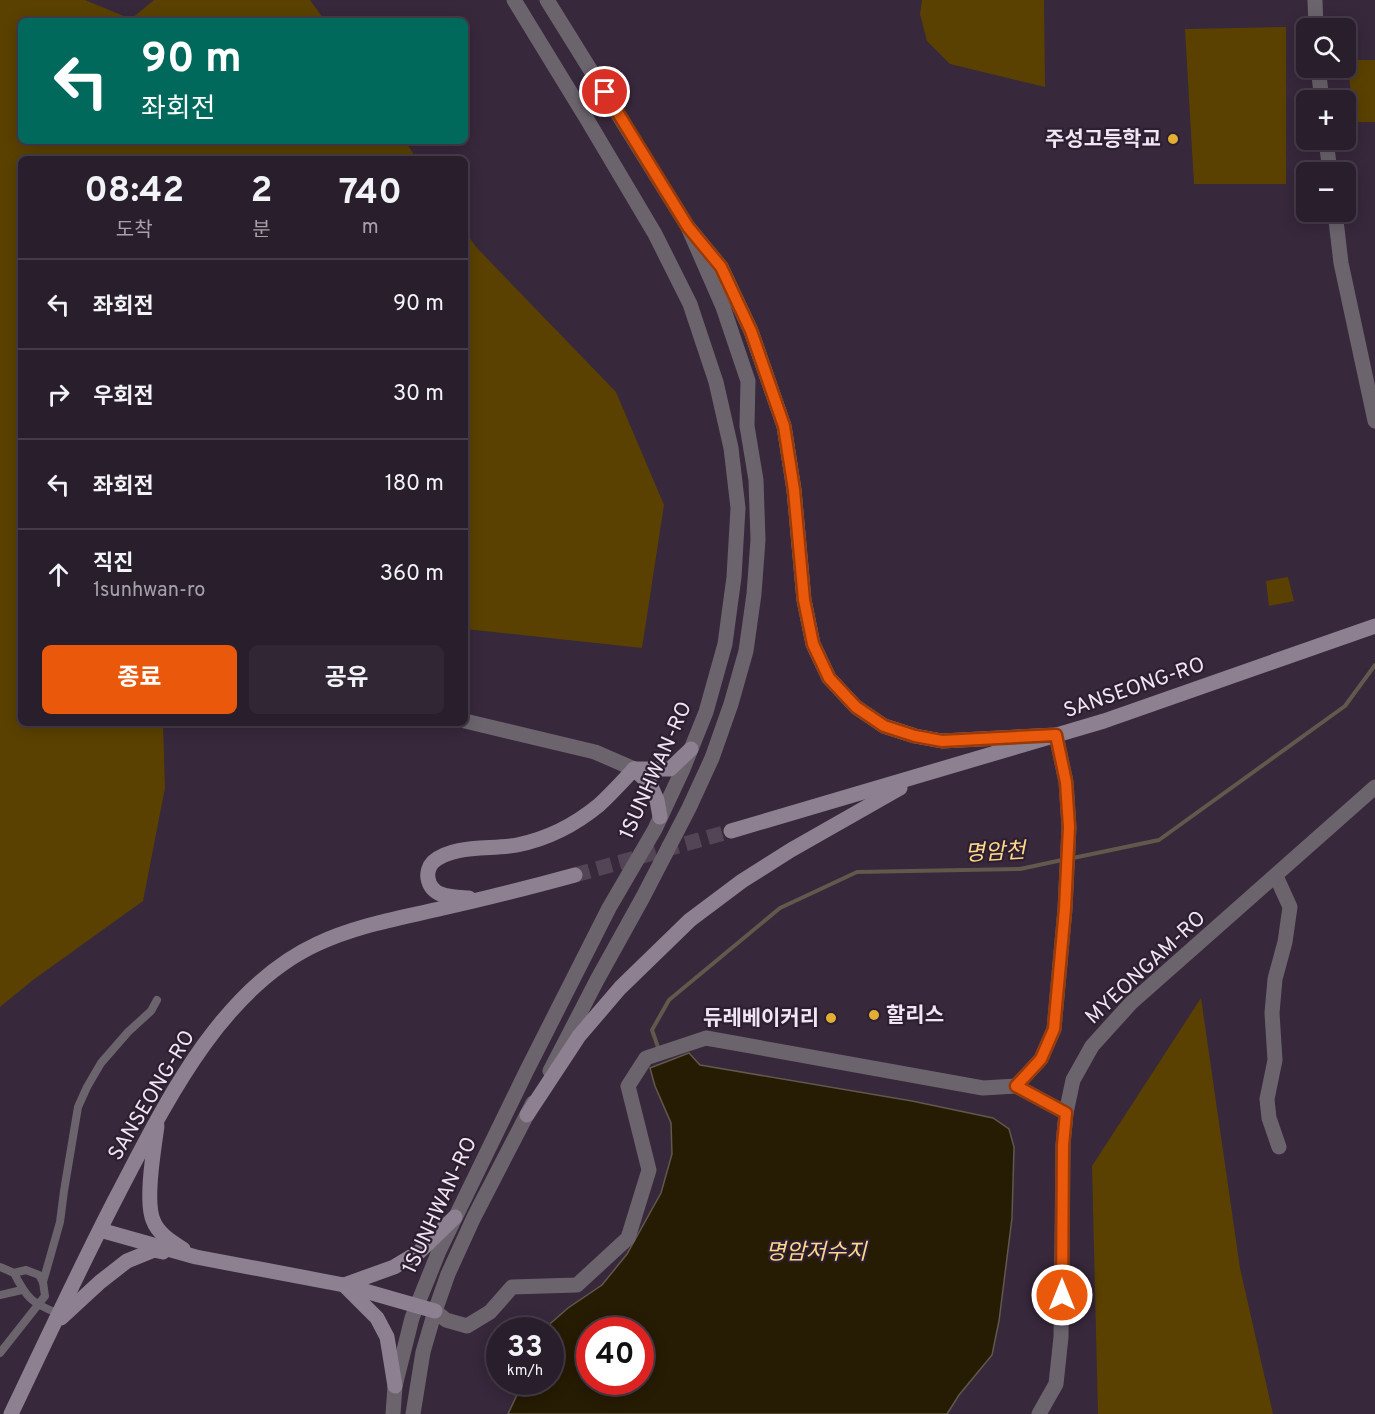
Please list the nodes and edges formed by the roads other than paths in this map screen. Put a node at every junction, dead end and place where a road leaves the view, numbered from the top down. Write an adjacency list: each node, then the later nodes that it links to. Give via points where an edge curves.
1 (514, 0): 11 (street, 1SUNHWAN-RO, via 655,234 690,304 716,382 731,448 738,508 734,577 725,644)
2 (547, 0): 6 (street, 1SUNHWAN-RO)
3 (1315, 0): 4 (street)
4 (1316, 18)
5 (1336, 222): 7 (street, via 1341,263)
6 (688, 227): 10 (main road, via 721,267 751,331 784,426 804,600 813,644 829,678 856,707 884,726 915,736 942,741); 23 (street, 1SUNHWAN-RO, via 723,307 748,381 747,426 756,480 758,540 746,651 712,758)
7 (1375, 421)
8 (1375, 626): 10 (main road, SANSEONG-RO)
9 (468, 723): 12 (street, via 595,752)
10 (1056, 735): 13 (main road, SANSEONG-RO); 21 (street, via 1066,782 1069,827 1054,1029 1041,1059)
11 (691, 749): 12 (main road, via 670,769); 15 (street, 1SUNHWAN-RO)
12 (634, 769): 15 (main road, via 650,784); 19 (main road, via 600,804 548,836 518,845 461,850 432,863 428,882 442,896)
13 (922, 776): 16 (main road, SANSEONG-RO); 23 (main road, via 791,850 690,920 620,988 586,1028)
14 (1375, 787): 18 (street, MYEONGAM-RO)
15 (660, 817): 26 (street, 1SUNHWAN-RO, via 609,908)
16 (731, 831)
17 (575, 875): 19 (main road, SANSEONG-RO)
18 (1276, 876): 22 (street, MYEONGAM-RO, via 1131,1004 1092,1046 1073,1080); 25 (street, via 1290,907 1275,980 1275,1060 1267,1099)
19 (484, 899): 24 (main road, SANSEONG-RO, via 350,932 296,955 259,983 228,1014 180,1078)
20 (157, 1000): 31 (lane, via 101,1064 78,1107 60,1222)
21 (1016, 1086): 22 (street); 37 (street, via 983,1088 706,1038 646,1058 628,1086 649,1170 628,1238 577,1285 512,1287 490,1312 467,1326 446,1320)
22 (1066, 1113): 44 (street, MYEONGAM-RO, via 1061,1337 1056,1384)
23 (527, 1115): 37 (street, 1SUNHWAN-RO, via 474,1217)
24 (158, 1117): 27 (main road, SANSEONG-RO); 28 (main road, via 151,1180 153,1221 171,1242)
25 (1279, 1147)
26 (455, 1217): 32 (main road, via 419,1252 394,1267); 36 (street, 1SUNHWAN-RO)
27 (100, 1230): 28 (main road); 38 (main road, SANSEONG-RO)
28 (196, 1257): 32 (main road); 38 (main road, via 154,1250 127,1262)
29 (0, 1267): 30 (lane)
30 (14, 1273): 31 (lane, via 26,1270 39,1275); 33 (lane)
31 (43, 1282): 35 (lane, via 45,1296)
32 (344, 1285): 36 (main road); 40 (main road, via 377,1318 387,1337)
33 (22, 1290): 34 (lane); 35 (lane)
34 (0, 1295)
35 (37, 1305): 38 (lane); 39 (lane)
36 (417, 1306): 37 (main road); 40 (street, 1SUNHWAN-RO)
37 (435, 1311): 43 (street, 1SUNHWAN-RO)
38 (56, 1319): 41 (main road, SANSEONG-RO)
39 (0, 1353)
40 (395, 1386): 42 (street, 1SUNHWAN-RO)
41 (10, 1414)
42 (393, 1414)
43 (412, 1414)
44 (1039, 1414)

